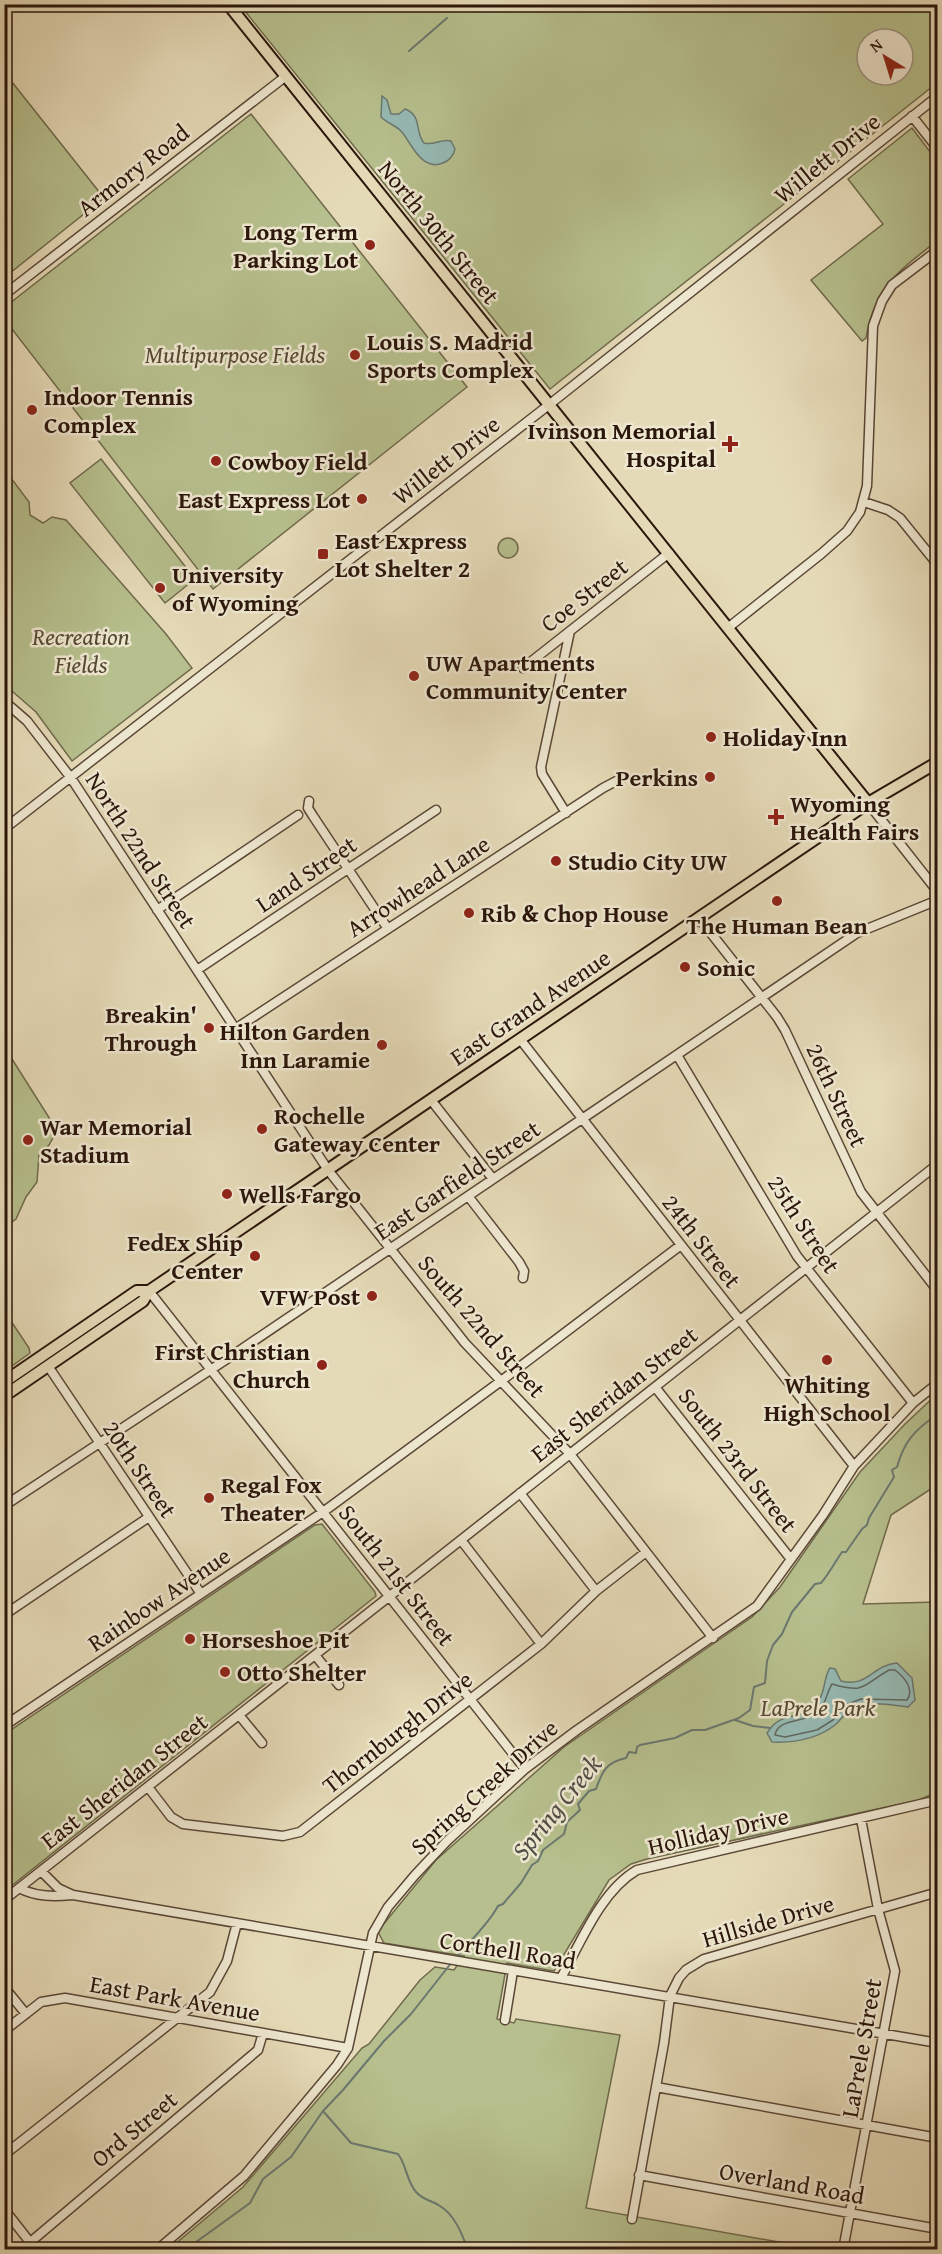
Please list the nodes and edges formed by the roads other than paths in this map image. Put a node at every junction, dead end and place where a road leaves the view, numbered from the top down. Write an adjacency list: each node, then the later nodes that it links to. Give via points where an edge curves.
1 (228, 4): 2 (main road, North 30th Street)
2 (285, 76): 7 (street, Armory Road); 8 (main road, North 30th Street)
3 (938, 96): 4 (street, Willett Drive)
4 (912, 116): 5 (street); 8 (street, Willett Drive)
5 (938, 149)
6 (938, 250): 9 (street, via 892,285 873,326 869,465)
7 (4, 295)
8 (550, 404): 10 (main road, North 30th Street); 17 (street, Willett Drive)
9 (864, 502): 11 (street, via 900,518); 12 (street, via 853,525 838,540)
10 (669, 553): 12 (main road, North 30th Street); 13 (street, Coe Street)
11 (938, 565)
12 (729, 627): 20 (main road, North 30th Street)
13 (570, 631): 14 (street, Coe Street); 22 (street, via 541,768)
14 (523, 668)
15 (4, 701): 17 (street, North 22nd Street, via 27,721)
16 (938, 762): 20 (main road, East Grand Avenue)
17 (71, 778): 24 (street, Willett Drive); 28 (street, North 22nd Street)
18 (622, 778): 22 (street, Arrowhead Lane)
19 (309, 801): 25 (street, via 308,808)
20 (868, 803): 26 (street); 29 (main road, East Grand Avenue)
21 (436, 810): 25 (street, Land Street)
22 (566, 813): 30 (street, Arrowhead Lane)
23 (298, 815): 28 (street)
24 (4, 829)
25 (348, 870): 30 (street); 31 (street, Land Street)
26 (938, 892)
27 (938, 900): 32 (street, East Garfield Street, via 857,933)
28 (157, 910): 31 (street, North 22nd Street)
29 (699, 918): 32 (street, 26th Street); 34 (main road, East Grand Avenue)
30 (388, 929): 33 (street, Arrowhead Lane)
31 (197, 970): 33 (street, North 22nd Street)
32 (762, 998): 35 (street, East Garfield Street); 42 (street, 26th Street, via 785,1030 861,1192)
33 (235, 1029): 39 (street, South 22nd Street)
34 (520, 1040): 36 (main road, East Grand Avenue); 37 (street, 24th Street)
35 (677, 1055): 37 (street, East Garfield Street); 45 (street, 25th Street)
36 (431, 1100): 39 (main road, East Grand Avenue); 40 (street)
37 (582, 1119): 40 (street, East Garfield Street); 43 (street, 24th Street)
38 (938, 1164): 42 (street, East Sheridan Street)
39 (328, 1170): 44 (street, South 22nd Street); 48 (main road, East Grand Avenue)
40 (493, 1179): 41 (street, East Garfield Street)
41 (468, 1197): 44 (street, East Garfield Street); 46 (street, via 519,1262)
42 (876, 1212): 45 (street, East Sheridan Street); 47 (street, 26th Street)
43 (681, 1245): 49 (street, 24th Street); 52 (street, Rainbow Avenue)
44 (390, 1248): 51 (street, East Garfield Street); 52 (street, South 22nd Street, via 465,1343)
45 (806, 1267): 49 (street, East Sheridan Street); 57 (street, 25th Street)
46 (523, 1278)
47 (938, 1291)
48 (149, 1292): 50 (main road, East Grand Avenue, via 143,1301); 51 (street, South 21st Street); 53 (main road, East Grand Avenue, via 137,1292)
49 (740, 1320): 55 (street, East Sheridan Street); 60 (street, 24th Street)
50 (48, 1366): 56 (main road, East Grand Avenue); 58 (street, 20th Street)
51 (211, 1370): 58 (street, East Garfield Street); 63 (street, South 21st Street)
52 (501, 1381): 59 (street, South 22nd Street); 63 (street, Rainbow Avenue)
53 (4, 1382)
54 (938, 1383): 57 (street, Spring Creek Drive)
55 (655, 1387): 59 (street, East Sheridan Street); 67 (street, South 23rd Street)
56 (4, 1396)
57 (913, 1403): 60 (street, Spring Creek Drive)
58 (99, 1442): 62 (street, East Garfield Street); 64 (street, 20th Street)
59 (570, 1454): 61 (street, East Sheridan Street); 66 (street, South 22nd Street)
60 (854, 1466): 67 (street, Spring Creek Drive)
61 (520, 1493): 65 (street, East Sheridan Street); 68 (street)
62 (4, 1506)
63 (323, 1512): 69 (street, Rainbow Avenue); 70 (street, South 21st Street)
64 (149, 1517): 69 (street, 20th Street); 71 (street)
65 (461, 1540): 70 (street, East Sheridan Street); 73 (street)
66 (646, 1552): 68 (street, Thornburgh Drive); 72 (street, South 22nd Street)
67 (790, 1558): 72 (street, Spring Creek Drive, via 757,1606)
68 (596, 1591): 73 (street, Thornburgh Drive)
69 (201, 1594): 78 (street, Rainbow Avenue)
70 (389, 1596): 74 (street, East Sheridan Street); 76 (street, South 21st Street)
71 (4, 1615)
72 (713, 1638): 80 (street, Spring Creek Drive)
73 (541, 1644): 76 (street, Thornburgh Drive)
74 (315, 1655): 75 (street); 77 (street, East Sheridan Street)
75 (339, 1685)
76 (471, 1699): 80 (street, South 21st Street); 81 (street, Thornburgh Drive, via 309,1826 291,1835 183,1824 171,1817)
77 (239, 1714): 79 (street, East Sheridan Street); 81 (street, East Sheridan Street)
78 (4, 1726)
79 (262, 1743)
80 (525, 1769): 91 (street, Spring Creek Drive, via 415,1875 379,1921)
81 (148, 1787): 84 (street, East Sheridan Street)
82 (938, 1800): 83 (street, Holliday Drive)
83 (861, 1819): 89 (street, LaPrele Street); 93 (street, Holliday Drive, via 638,1870 612,1891)
84 (41, 1871): 85 (street, East Sheridan Street); 87 (street, Corthell Road, via 58,1888)
85 (19, 1888): 87 (street, Corthell Road, via 56,1897); 88 (street, East Sheridan Street)
86 (938, 1892): 89 (street, Hillside Drive)
87 (73, 1895): 90 (street, Corthell Road)
88 (4, 1900)
89 (879, 1909): 95 (street, Hillside Drive, via 695,1963 679,1978); 101 (street, LaPrele Street, via 895,1971)
90 (237, 1923): 91 (street, Corthell Road); 97 (street, via 227,1960 210,1992)
91 (370, 1946): 92 (street, Corthell Road); 103 (street, Spring Creek Drive)
92 (513, 1971): 93 (street, Corthell Road); 98 (street)
93 (561, 1978): 95 (street, Corthell Road)
94 (4, 1987): 96 (street)
95 (670, 1996): 101 (street, Corthell Road); 104 (street, Hillside Drive)
96 (26, 2014): 97 (street, East Park Avenue, via 41,2002 65,1998); 99 (street, East Park Avenue)
97 (177, 2018): 100 (street, East Park Avenue); 107 (street)
98 (505, 2019)
99 (4, 2031)
100 (262, 2033): 103 (street, East Park Avenue); 113 (street, Ord Street, via 258,2050)
101 (883, 2033): 102 (street, Corthell Road); 105 (street, LaPrele Street)
102 (938, 2043)
103 (348, 2049): 116 (street, Spring Creek Drive, via 244,2176)
104 (656, 2087): 105 (street); 108 (street, Hillside Drive)
105 (867, 2125): 106 (street); 110 (street, LaPrele Street)
106 (938, 2138)
107 (4, 2154)
108 (639, 2175): 110 (street, Overland Road); 111 (street, Hillside Drive)
109 (4, 2209): 113 (street)
110 (850, 2214): 112 (street, Overland Road); 117 (street, LaPrele Street)
111 (632, 2219)
112 (938, 2229)
113 (30, 2242): 114 (street, Ord Street); 115 (street)
114 (21, 2250)
115 (36, 2250)
116 (157, 2250)
117 (843, 2250)

